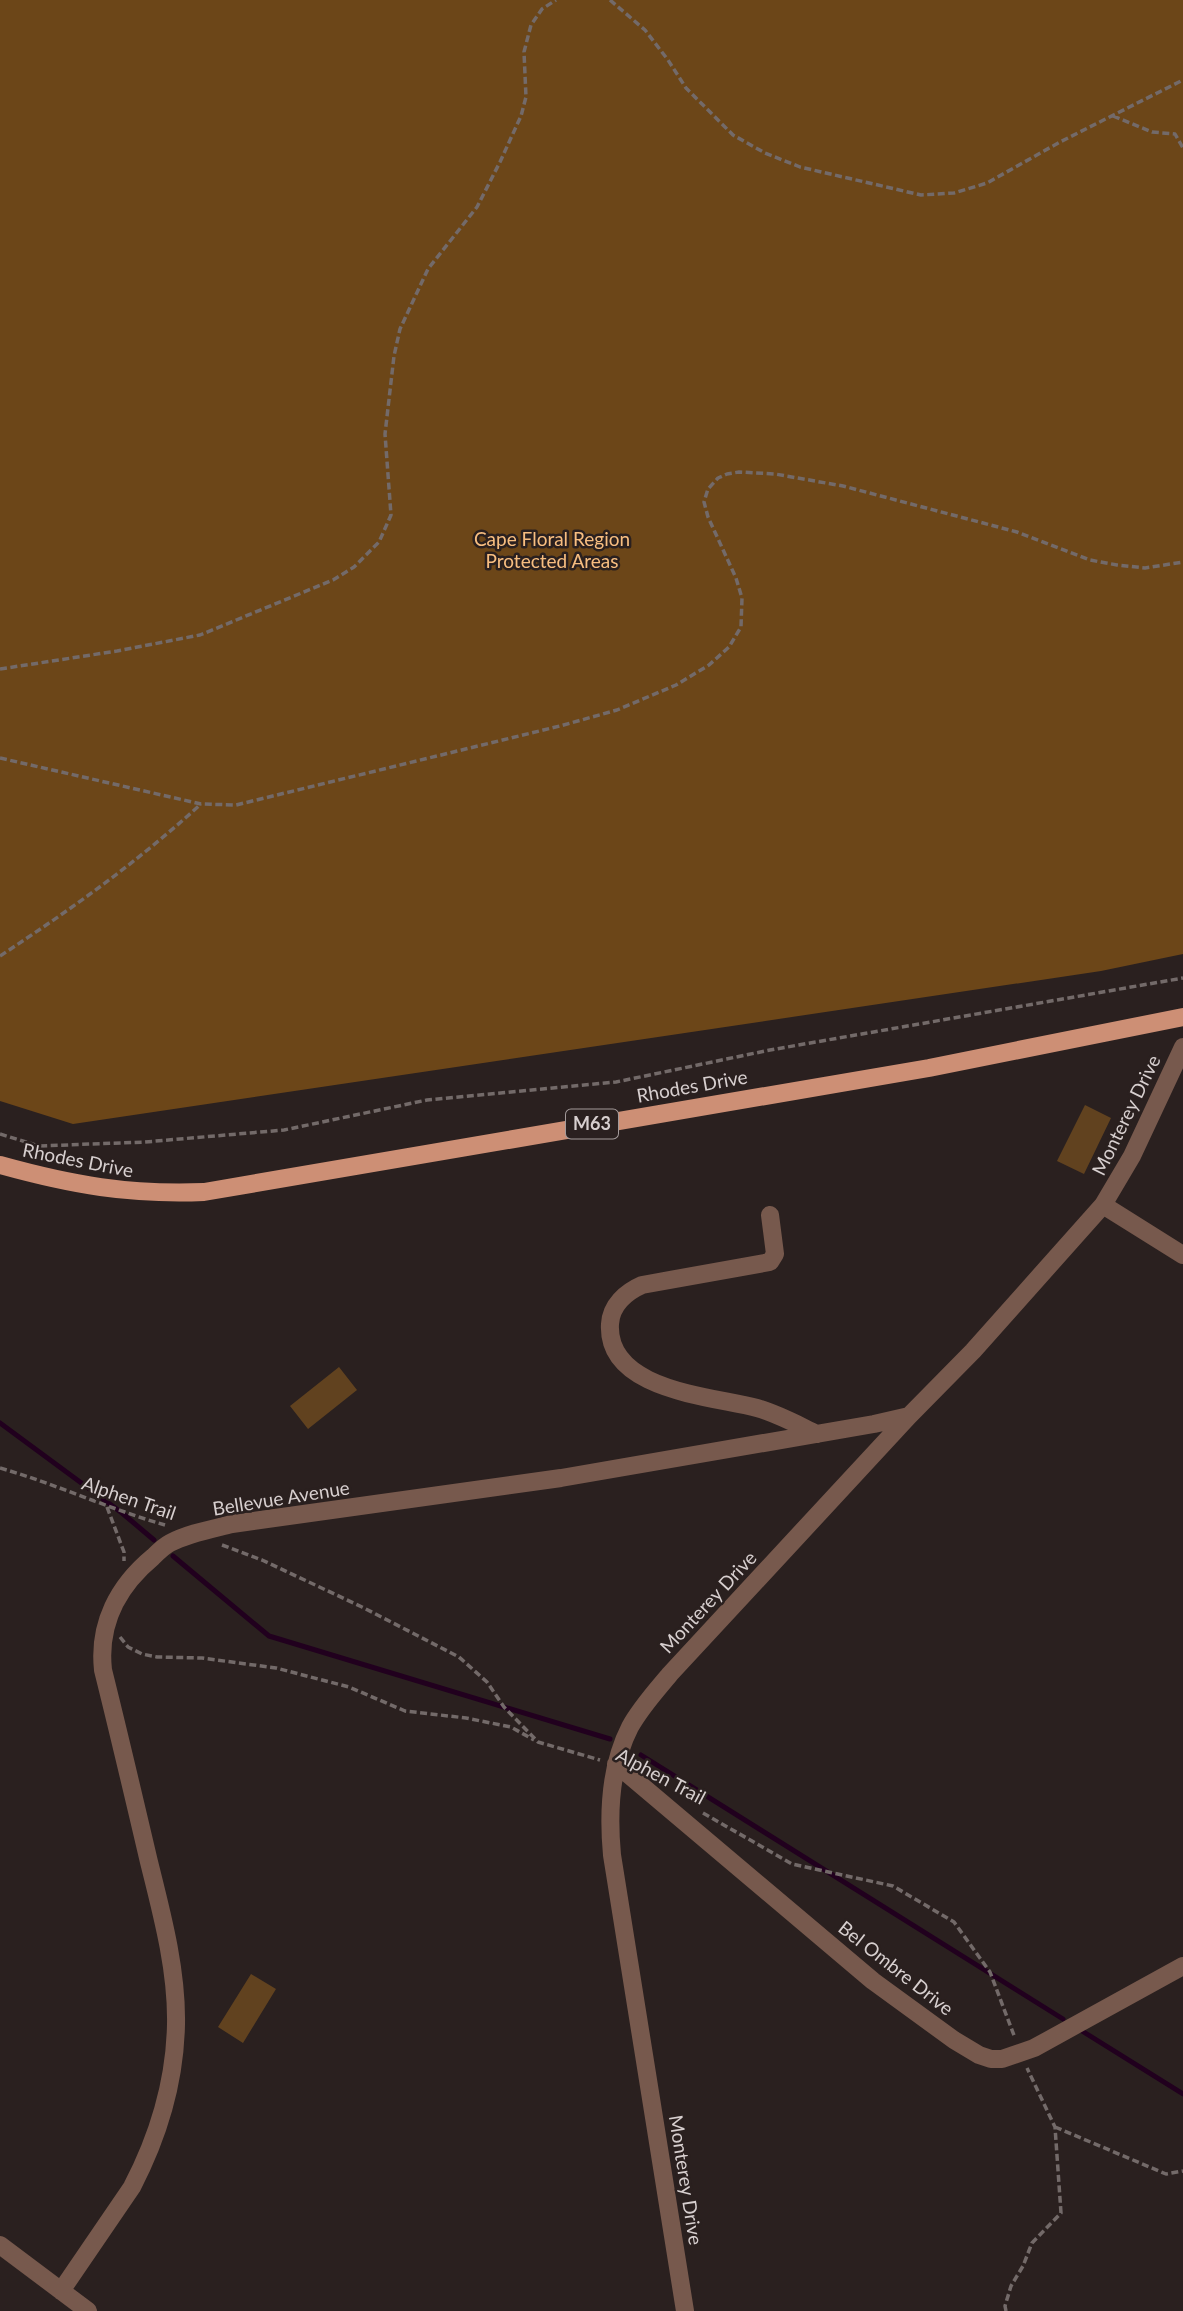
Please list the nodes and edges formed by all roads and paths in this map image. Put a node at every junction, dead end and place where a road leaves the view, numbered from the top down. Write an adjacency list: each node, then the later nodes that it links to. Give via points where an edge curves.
1 (556, 0): 7 (path, via 542,9 531,25 524,52 526,97 500,162 477,206 428,269 400,329 385,434 391,515 379,542 333,580 200,635)
2 (610, 0): 4 (path, via 645,30 686,88 733,135 788,162 858,182 921,195 954,193 988,183)
3 (1183, 80): 4 (path)
4 (1113, 116): 5 (path, via 1152,132 1175,134)
5 (1183, 148)
6 (1183, 562): 9 (path, via 1145,568 1090,560 1017,532 843,486 775,474 727,474 708,489 704,502 742,598 741,627 729,647 709,665 617,710 561,726 236,805)
7 (0, 670)
8 (0, 758): 9 (path)
9 (201, 804): 10 (path, via 119,874)
10 (0, 956)
11 (1183, 978): 14 (path, via 770,1050 616,1082 427,1100 284,1130 39,1146)
12 (1183, 1017): 15 (main road, Rhodes Drive / M63, via 929,1068 204,1192 105,1189)
13 (1183, 1047): 16 (street, Monterey Drive, via 1132,1156)
14 (0, 1134)
15 (0, 1165)
16 (1103, 1205): 18 (street); 19 (street, Monterey Drive)
17 (770, 1215): 20 (street, via 775,1254 770,1262 642,1284 621,1299 610,1329 623,1362 648,1381 760,1409)
18 (1183, 1255)
19 (909, 1416): 20 (street, Bellevue Avenue); 27 (street, Monterey Drive, via 670,1674 631,1725)
20 (817, 1434): 23 (street, Bellevue Avenue, via 547,1480 232,1524)
21 (0, 1468): 22 (path, Alphen Trail)
22 (107, 1507): 23 (path, Alphen Trail); 24 (path, via 124,1552)
23 (193, 1534): 24 (street, Bellevue Avenue, via 169,1544); 26 (path, Alphen Trail, via 262,1560 459,1657)
24 (123, 1587): 34 (street, Bellevue Avenue, via 106,1623 103,1670 159,1902 176,1992 176,2026 164,2107 149,2152 132,2187)
25 (119, 1636): 26 (path, via 142,1654 276,1668 349,1687 405,1711 511,1727)
26 (538, 1742): 27 (path, Alphen Trail)
27 (616, 1764): 30 (street, Bel Ombre Drive, via 873,1981 954,2040 991,2059); 36 (street, Monterey Drive, via 610,1803 612,1855)
28 (698, 1810): 30 (path, Alphen Trail, via 792,1864 893,1886 954,1922 990,1972)
29 (1183, 1966): 30 (street, Bel Ombre Drive)
30 (1020, 2052): 31 (path, Alphen Trail)
31 (1055, 2127): 32 (path, via 1166,2174); 37 (path, via 1061,2213 1032,2244 1011,2286)
32 (1183, 2171)
33 (0, 2245): 34 (street)
34 (61, 2291): 35 (street)
35 (88, 2311)
36 (685, 2311)
37 (1006, 2311)

